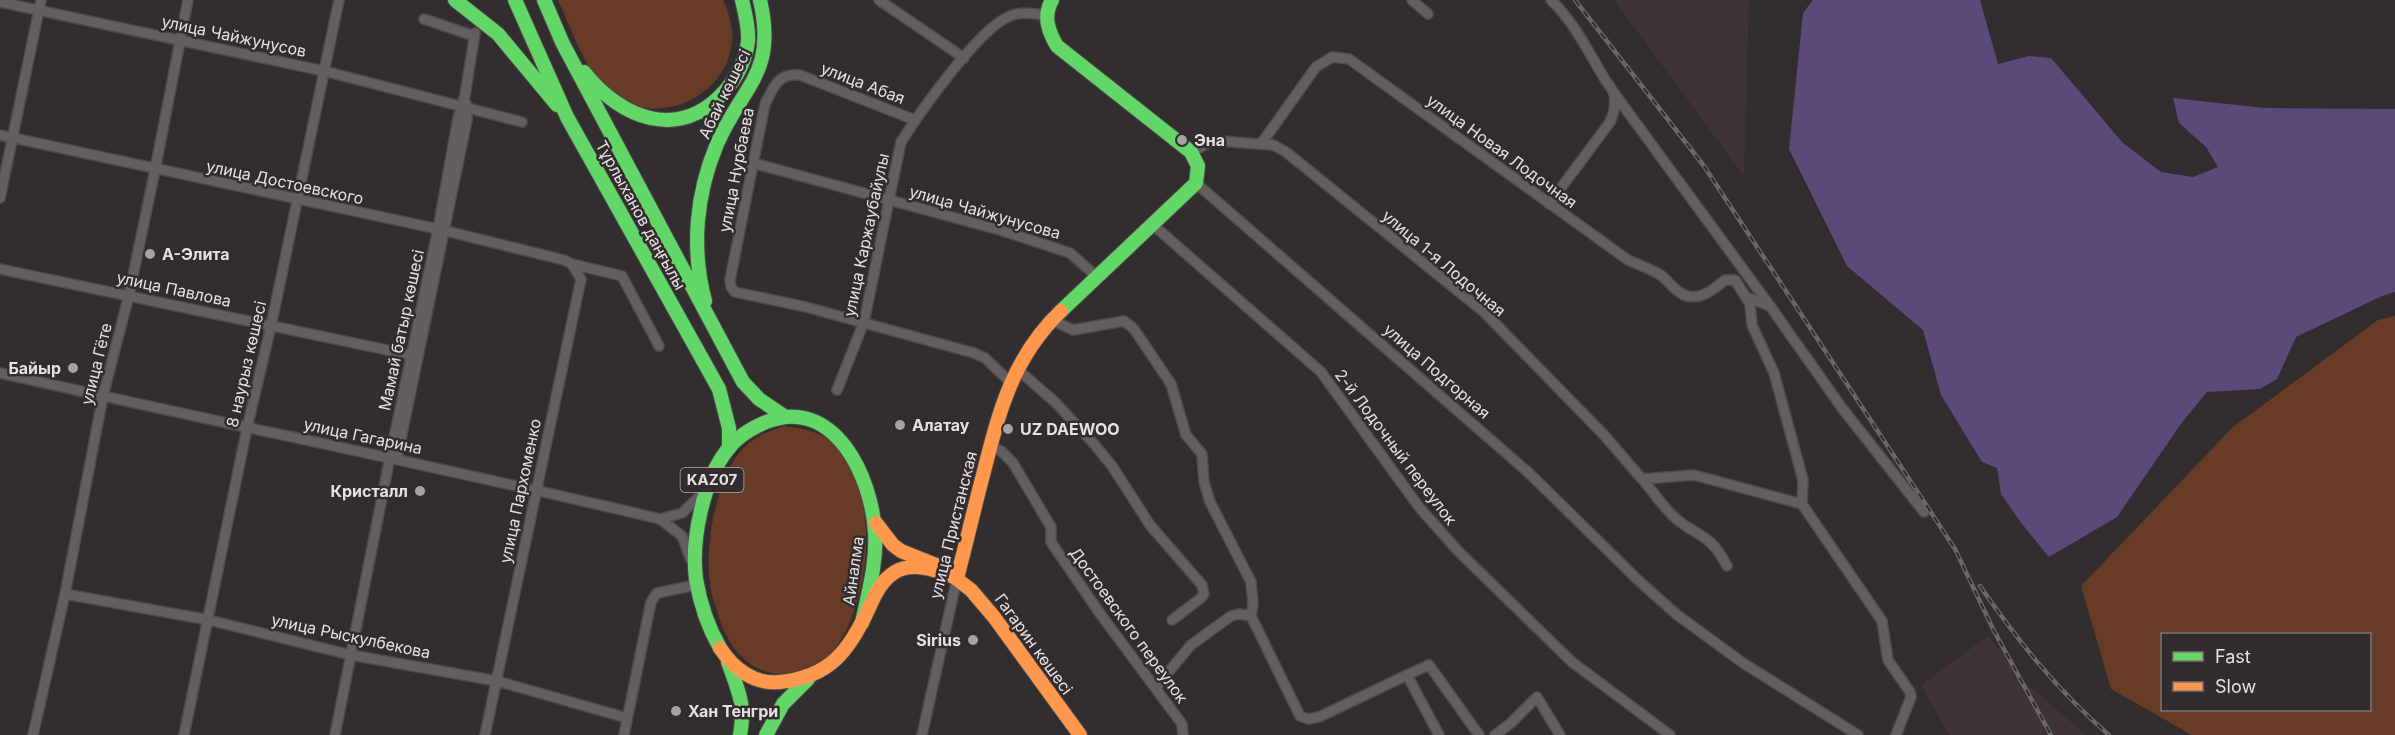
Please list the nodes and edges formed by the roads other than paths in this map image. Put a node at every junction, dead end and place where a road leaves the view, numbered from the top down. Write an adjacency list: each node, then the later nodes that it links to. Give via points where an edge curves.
1 (188, 0): 18 (street, улица Гёте)
2 (339, 0): 21 (street, 8 наурыз көшесі)
3 (455, 0): 25 (main road, via 492,28)
4 (544, 0): 19 (main road, Тұрлыханов даңғылы / KAZ07)
5 (742, 0): 19 (main road, Абай көшесі, via 748,45 738,73 716,102 692,115 664,122 623,108 597,89)
6 (760, 0): 50 (main road, Абай көшесі, via 766,43 761,64 717,143 705,176 695,234 700,287)
7 (879, 0): 20 (street)
8 (1046, 0): 16 (street)
9 (1052, 0): 16 (main road)
10 (1412, 0): 15 (street)
11 (1551, 0): 23 (street)
12 (515, 1): 25 (main road, Тұрлыханов даңғылы / KAZ07)
13 (0, 2): 14 (street, улица Чайжунусов)
14 (40, 5): 18 (street, улица Чайжунусов); 29 (street)
15 (1428, 14)
16 (1047, 15): 20 (street, улица Каржаубайулы, via 1023,13 1001,20); 31 (main road, via 1048,28 1057,46)
17 (424, 19): 24 (street, Мамай батыр көшесі, via 474,35)
18 (181, 40): 21 (street, улица Чайжунусов); 33 (street, улица Гёте)
19 (563, 44): 50 (main road, Тұрлыханов даңғылы / KAZ07)
20 (964, 58): 26 (street, улица Каржаубайулы)
21 (324, 71): 24 (street, улица Чайжунусов); 37 (street, 8 наурыз көшесі)
22 (800, 75): 26 (street, улица Абая); 32 (street, улица Нурбаева, via 789,74 778,80 771,92)
23 (1614, 93): 38 (street, via 1610,122); 46 (street)
24 (464, 108): 27 (street, улица Чайжунусов); 40 (street, Мамай батыр көшесі)
25 (567, 117): 61 (main road, Тұрлыханов даңғылы / KAZ07, via 719,389 729,429)
26 (915, 120): 36 (street, улица Каржаубайулы, via 901,142)
27 (522, 122)
28 (0, 135): 29 (street, улица Достоевского)
29 (12, 138): 33 (street, улица Достоевского); 35 (street)
30 (1261, 144): 31 (street, улица 1-я Лодочная, via 1211,142); 38 (street, улица Новая Лодочная, via 1316,67 1324,60 1341,57); 63 (street, улица 1-я Лодочная, via 1286,152 1484,312)
31 (1191, 152): 34 (main road, via 1199,167)
32 (753, 163): 36 (street, улица Чайжунусова); 48 (street, улица Нурбаева, via 731,287 735,292)
33 (155, 170): 37 (street, улица Достоевского); 44 (street, улица Гёте)
34 (1196, 183): 39 (main road, улица Пристанская); 101 (street, улица Подгорная, via 1529,473 1676,614 1743,663)
35 (0, 198)
36 (889, 200): 43 (street, улица Чайжунусова, via 1070,253); 48 (street, улица Каржаубайулы)
37 (297, 201): 40 (street, улица Достоевского); 49 (street, 8 наурыз көшесі)
38 (1549, 204): 45 (street, улица Новая Лодочная, via 1628,260 1663,277 1687,297 1706,294 1732,279)
39 (1152, 224): 43 (main road, улица Пристанская); 100 (street, 2-й Лодочный переулок, via 1321,372 1419,507 1458,551 1572,662)
40 (441, 230): 41 (street, улица Достоевского); 52 (street, Мамай батыр көшесі); 62 (street, Мамай батыр көшесі)
41 (568, 262): 51 (street, улица Достоевского, via 622,276); 65 (street, улица Пархоменко, via 581,279)
42 (0, 269): 44 (street, улица Павлова)
43 (1097, 277): 47 (main road, улица Пристанская)
44 (129, 295): 49 (street, улица Павлова); 57 (street, улица Гёте)
45 (1746, 297): 46 (street); 66 (street, via 1752,325 1774,373 1791,433 1803,480)
46 (1770, 306): 67 (street, via 1842,408)
47 (1052, 320): 53 (main road, улица Пристанская); 75 (street, via 1073,330 1124,321 1153,356 1171,384 1186,435 1202,454 1210,502 1251,582)
48 (864, 322): 55 (street, via 974,353 985,358); 56 (street, улица Каржаубайулы)
49 (271, 326): 52 (street, улица Павлова); 59 (street, 8 наурыз көшесі)
50 (720, 342): 58 (main road, Тұрлыханов даңғылы / KAZ07, via 743,382)
51 (659, 346)
52 (411, 355): 62 (street, Мамай батыр көшесі)
53 (1017, 369): 55 (main road, улица Пристанская); 77 (street, via 1094,444 1150,525 1202,585 1202,598)
54 (0, 373): 57 (street, улица Гагарина)
55 (1010, 382): 60 (main road, улица Пристанская)
56 (837, 390)
57 (103, 396): 59 (street, улица Гагарина); 74 (street, улица Гёте)
58 (784, 416): 61 (main road, Айналма / KAZ07, via 754,427); 69 (main road, Айналма / KAZ07, via 815,421 843,442 862,475)
59 (247, 428): 62 (street, улица Гагарина); 76 (street, 8 наурыз көшесі)
60 (990, 446): 72 (main road, улица Пристанская); 84 (street, Достоевского переулок, via 1013,463 1051,527 1051,542)
61 (729, 448): 64 (main road, Айналма / KAZ07)
62 (393, 457): 65 (street, улица Гагарина); 79 (street, Мамай батыр көшесі)
63 (1642, 479): 66 (street, via 1694,475); 71 (street, улица 1-я Лодочная, via 1678,521 1719,549)
64 (711, 481): 68 (street, via 682,513); 70 (main road, Айналма / KAZ07, via 697,521)
65 (536, 490): 68 (street, улица Гагарина); 83 (street, улица Пархоменко)
66 (1802, 504): 102 (street, via 1882,621 1888,660 1911,697)
67 (1924, 512)
68 (660, 519): 70 (street, улица Гагарина, via 682,536)
69 (874, 519): 72 (main road, KAZ07, via 893,547 906,555 932,561); 78 (main road, Айналма / KAZ07, via 877,545)
70 (694, 566): 73 (main road, Айналма / KAZ07)
71 (1727, 566)
72 (957, 578): 78 (main road, KAZ07, via 932,570 899,570 882,583); 93 (street, улица Пристанская); 94 (main road, Гагарин көшесі / KAZ07, via 988,609)
73 (696, 585): 80 (main road, Айналма / KAZ07, via 716,645); 85 (street, via 657,592 651,602)
74 (65, 594): 76 (street, улица Рыскулбекова); 86 (street, улица Гёте)
75 (1251, 616): 81 (street, via 1300,716 1319,717); 84 (street, via 1231,616 1191,645)
76 (208, 620): 79 (street, улица Рыскулбекова); 87 (street, 8 наурыз көшесі)
77 (1172, 620)
78 (862, 623): 82 (main road, Айналма / KAZ07, via 830,666)
79 (351, 655): 83 (street, улица Рыскулбекова); 88 (street, Мамай батыр көшесі)
80 (728, 662): 82 (main road, Айналма / KAZ07, via 756,680 772,683); 91 (main road, via 744,716)
81 (1407, 675): 96 (street); 97 (street, via 1429,666)
82 (808, 679): 92 (main road, via 784,701)
83 (497, 681): 85 (street, улица Рыскулбекова); 89 (street, улица Пархоменко)
84 (1156, 687): 95 (street, Достоевского переулок, via 1182,724)
85 (627, 718): 90 (street)
86 (33, 735)
87 (184, 735)
88 (335, 735)
89 (485, 735)
90 (624, 735)
91 (740, 735)
92 (766, 735)
93 (922, 735)
94 (1080, 735)
95 (1183, 735)
96 (1439, 735)
97 (1479, 735)
98 (1494, 735): 99 (street, via 1537,697)
99 (1560, 735)
100 (1670, 735)
101 (1858, 735)
102 (1896, 735)

